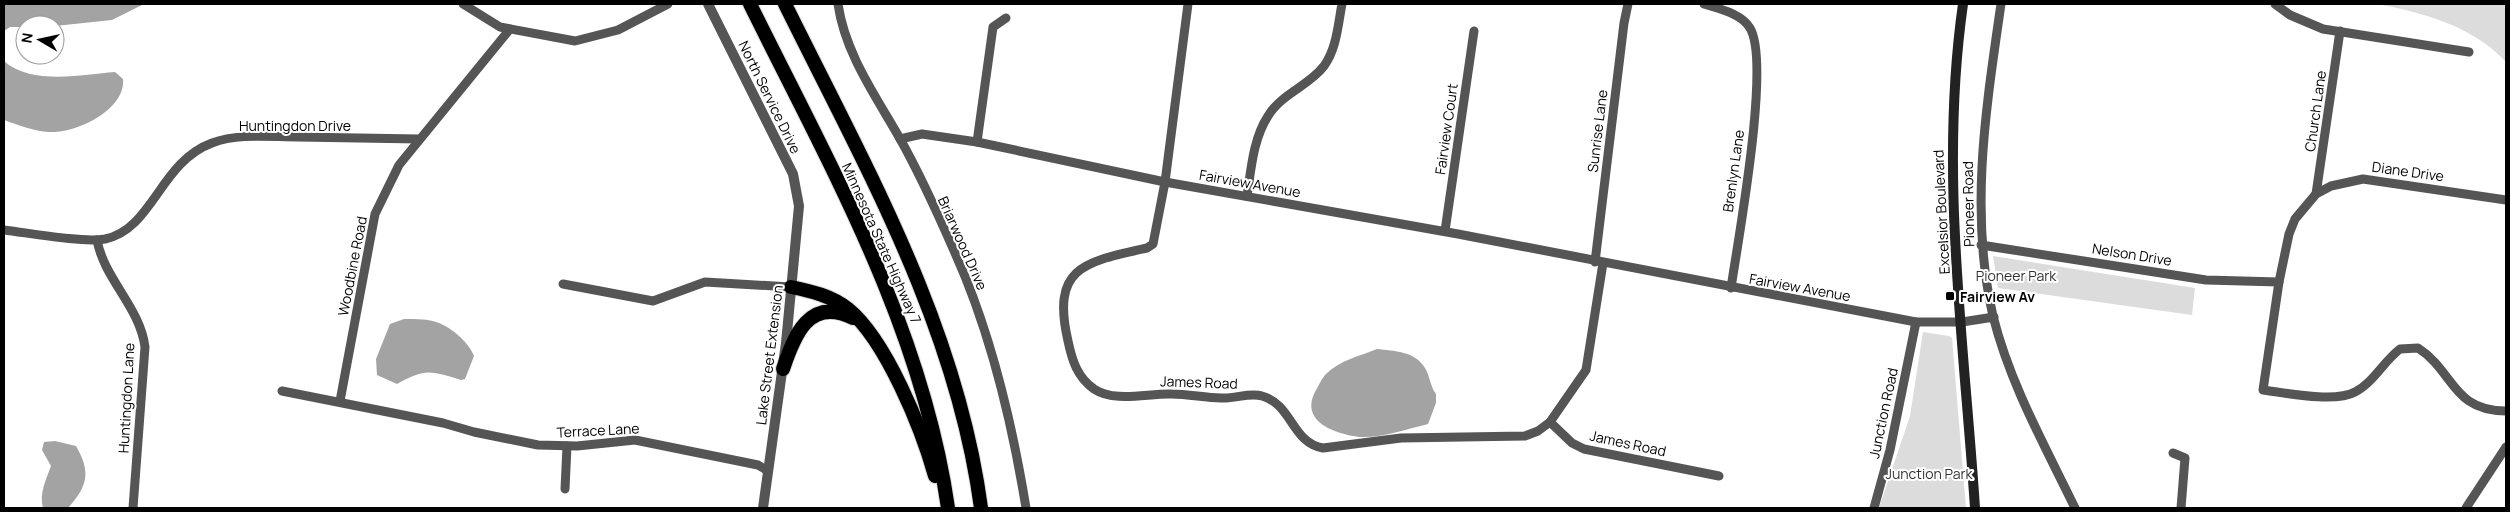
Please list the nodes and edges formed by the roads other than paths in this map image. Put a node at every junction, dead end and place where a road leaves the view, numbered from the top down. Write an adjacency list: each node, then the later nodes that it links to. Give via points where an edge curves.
1 (463, 4): 15 (street, via 500,27)
2 (668, 4): 15 (street, via 618,30 575,41)
3 (708, 4): 26 (street, North Service Drive, via 793,174)
4 (750, 4): 54 (highway, Minnesota State Highway 7, via 852,210 891,298 930,417)
5 (786, 4): 55 (highway, Minnesota State Highway 7, via 915,271 954,384 974,463)
6 (838, 4): 20 (street, Briarwood Drive, via 848,43)
7 (1188, 4): 22 (street, James Road)
8 (1342, 4): 24 (street, via 1334,46 1324,66 1276,104 1262,126 1256,142)
9 (1628, 4): 31 (street, Sunrise Lane)
10 (1704, 4): 35 (street, Brenlyn Lane, via 1741,19 1750,29 1756,57 1756,101)
11 (1963, 4): 38 (main road, Excelsior Boulevard, via 1954,85 1952,146)
12 (2001, 4): 30 (street, Pioneer Road, via 1982,152)
13 (2275, 4): 17 (street, via 2306,23)
14 (1006, 18): 21 (street, via 993,27)
15 (510, 29): 19 (street, Woodbine Road)
16 (1474, 31): 28 (street, Fairview Court)
17 (2340, 31): 18 (street); 23 (street, Church Lane)
18 (2469, 52)
19 (419, 139): 29 (street, Huntingdon Drive, via 247,137 214,142 182,160 131,227 118,236); 42 (street, Woodbine Road, via 399,166 375,214)
20 (900, 139): 21 (street, Fairview Avenue, via 922,134); 56 (street, Briarwood Drive, via 956,254 978,314 1000,381)
21 (977, 142): 22 (street, Fairview Avenue)
22 (1165, 182): 24 (street, Fairview Avenue); 44 (street, James Road, via 1153,244 1089,264 1075,274 1062,299 1062,318 1076,370 1084,382 1096,390 1126,396 1173,394 1220,398 1261,395 1277,404 1306,442 1323,448 1401,438 1525,436)
23 (2316, 194): 25 (street, Diane Drive, via 2330,186 2363,179); 32 (street, Diane Drive, via 2295,219)
24 (1247, 196): 28 (street, Fairview Avenue)
25 (2506, 200)
26 (800, 206): 34 (street, Lake Street Extension)
27 (4, 230): 29 (street, Huntingdon Drive)
28 (1445, 231): 31 (street, Fairview Avenue)
29 (97, 240): 51 (street, Huntingdon Lane, via 102,257 139,322 145,347)
30 (1982, 245): 32 (street, Nelson Drive, via 2206,280); 36 (street, Pioneer Road)
31 (1599, 262): 35 (street, Fairview Avenue); 44 (street, Sunrise Lane, via 1586,370)
32 (2279, 282): 43 (street, Diane Drive, via 2263,390 2329,397 2348,395 2365,385 2400,349 2418,348 2434,361 2457,392 2470,402 2481,408)
33 (563, 284): 34 (street, via 653,301 705,282)
34 (792, 287): 39 (highway, via 830,298 848,309); 40 (street, Lake Street Extension)
35 (1731, 288): 37 (street, Fairview Avenue)
36 (1994, 317): 38 (street, Fairview Avenue); 59 (street, Pioneer Road, via 2023,401)
37 (1916, 322): 38 (street, Fairview Avenue); 57 (street, Junction Road, via 1890,450)
38 (1962, 322): 58 (main road, Excelsior Boulevard)
39 (861, 323): 40 (highway, via 835,312 810,319 798,330); 53 (highway, via 907,398 935,474)
40 (783, 369): 48 (street, Lake Street Extension)
41 (282, 391): 42 (street, Terrace Lane)
42 (340, 401): 45 (street, Terrace Lane, via 529,443)
43 (2506, 411)
44 (1550, 422): 49 (street, James Road, via 1572,443 1584,449)
45 (568, 446): 48 (street, Terrace Lane, via 616,441 654,442); 50 (street)
46 (2506, 447): 61 (street)
47 (2173, 453): 60 (street, via 2184,458)
48 (768, 470): 52 (street, Lake Street Extension)
49 (1719, 476)
50 (565, 490)
51 (133, 508)
52 (763, 508)
53 (943, 508)
54 (948, 508)
55 (981, 508)
56 (1026, 508)
57 (1874, 508)
58 (1975, 508)
59 (2075, 508)
60 (2181, 508)
61 (2466, 508)

